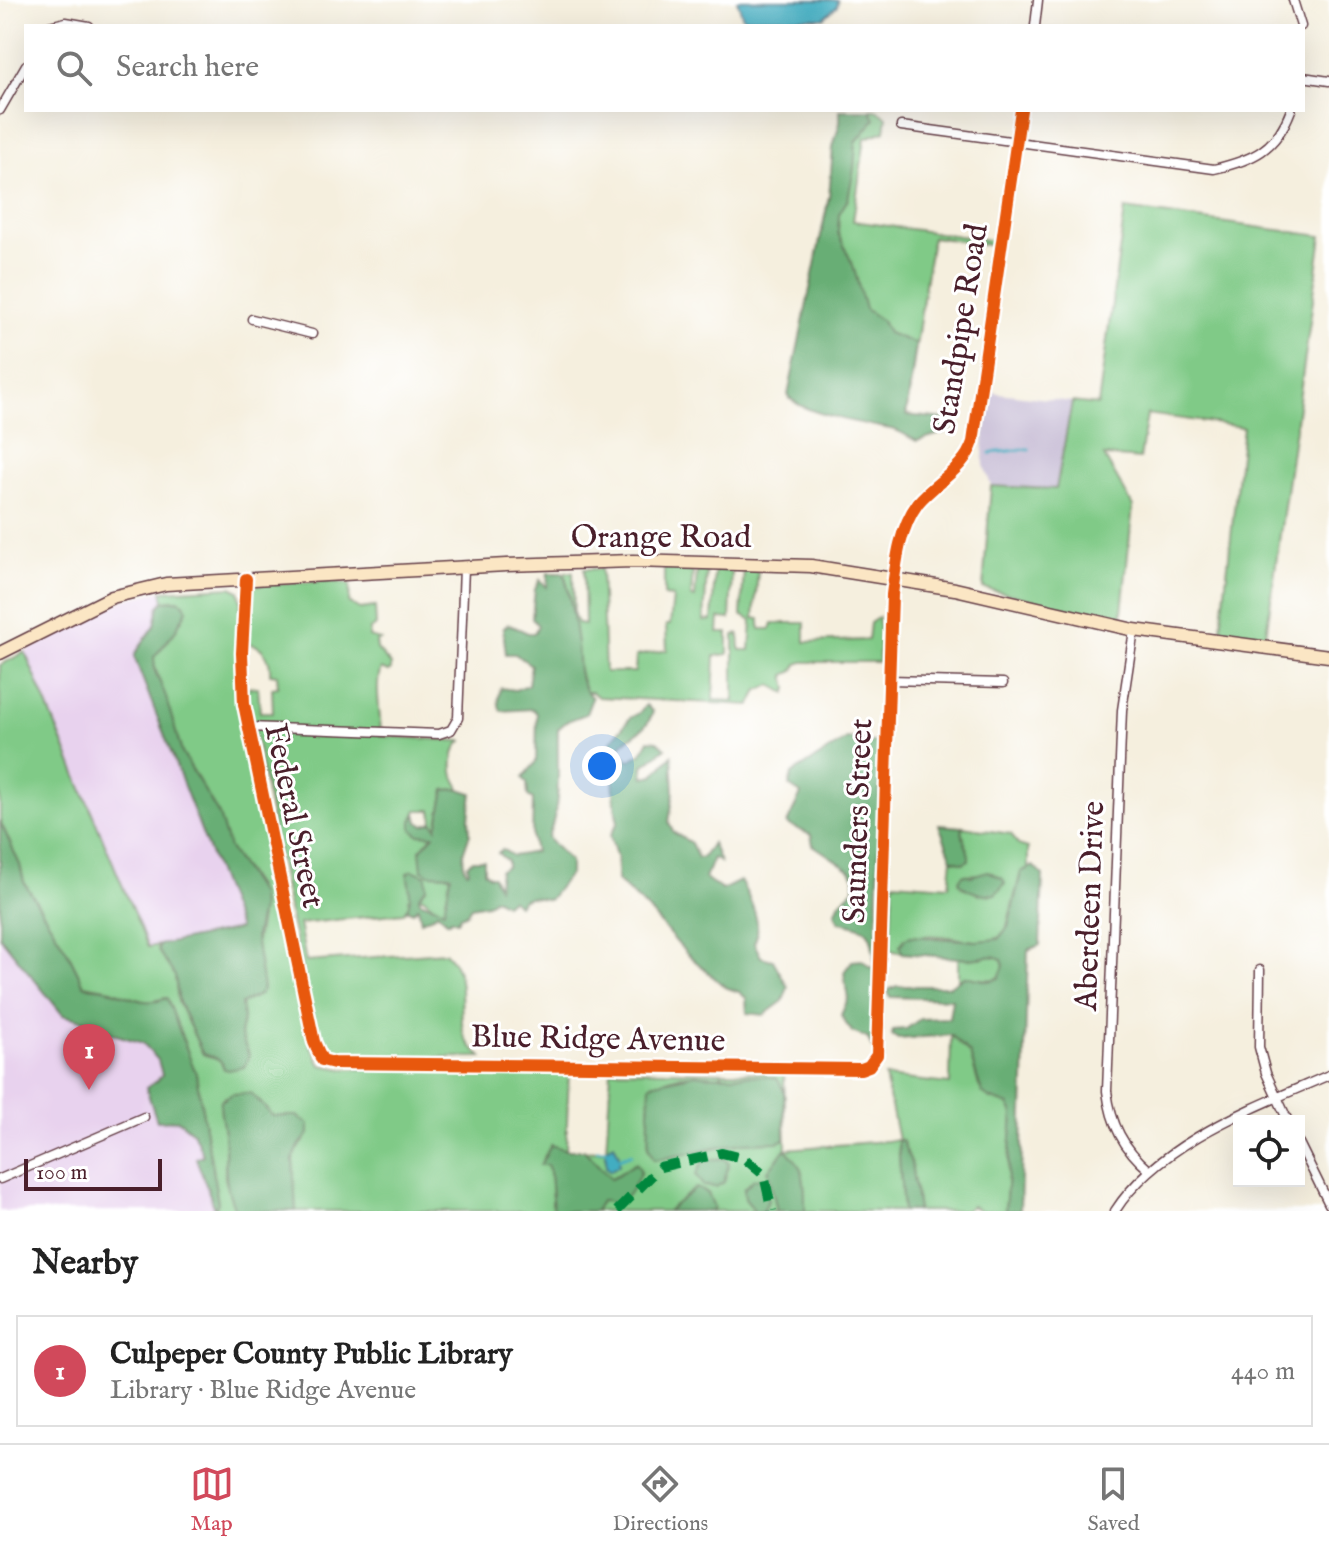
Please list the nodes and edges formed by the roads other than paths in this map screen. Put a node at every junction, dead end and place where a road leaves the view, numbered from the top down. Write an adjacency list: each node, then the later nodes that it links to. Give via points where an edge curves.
1 (1038, 0): 5 (street)
2 (1293, 0): 6 (street)
3 (58, 24): 4 (street)
4 (78, 24)
5 (1035, 24)
6 (1300, 24)
7 (24, 68): 10 (street)
8 (1305, 77): 9 (street)
9 (1329, 81)
10 (0, 110)
11 (1021, 112): 14 (street, Standpipe Road)
12 (1290, 112): 14 (street, via 1263,152 1214,169)
13 (901, 126): 14 (street)
14 (1016, 142): 18 (street, Standpipe Road, via 973,442 963,462 911,514)
15 (252, 319): 16 (street)
16 (312, 334)
17 (464, 568): 18 (main road, Orange Road, via 737,563); 19 (main road, Orange Road); 25 (street, via 459,703 451,730 439,734)
18 (894, 578): 20 (main road, Orange Road); 23 (street, Saunders Street)
19 (246, 579): 21 (main road, Orange Road, via 166,584 112,597); 25 (street, Federal Street, via 242,676)
20 (1134, 630): 22 (main road, Orange Road); 34 (street, Aberdeen Drive, via 1122,710 1107,1091 1118,1135)
21 (0, 653)
22 (1329, 656)
23 (890, 680): 24 (street); 28 (street, Saunders Street)
24 (1003, 683)
25 (248, 727): 27 (street, Federal Street)
26 (1260, 970): 30 (street, via 1259,1047)
27 (322, 1060): 28 (street, Blue Ridge Avenue, via 861,1069)
28 (873, 1064)
29 (1329, 1075): 30 (street)
30 (1277, 1098): 31 (street); 34 (street, via 1178,1147)
31 (1285, 1115)
32 (144, 1117): 35 (street)
33 (1305, 1155): 36 (street)
34 (1149, 1170): 37 (street)
35 (0, 1179)
36 (1329, 1204)
37 (1115, 1211)

